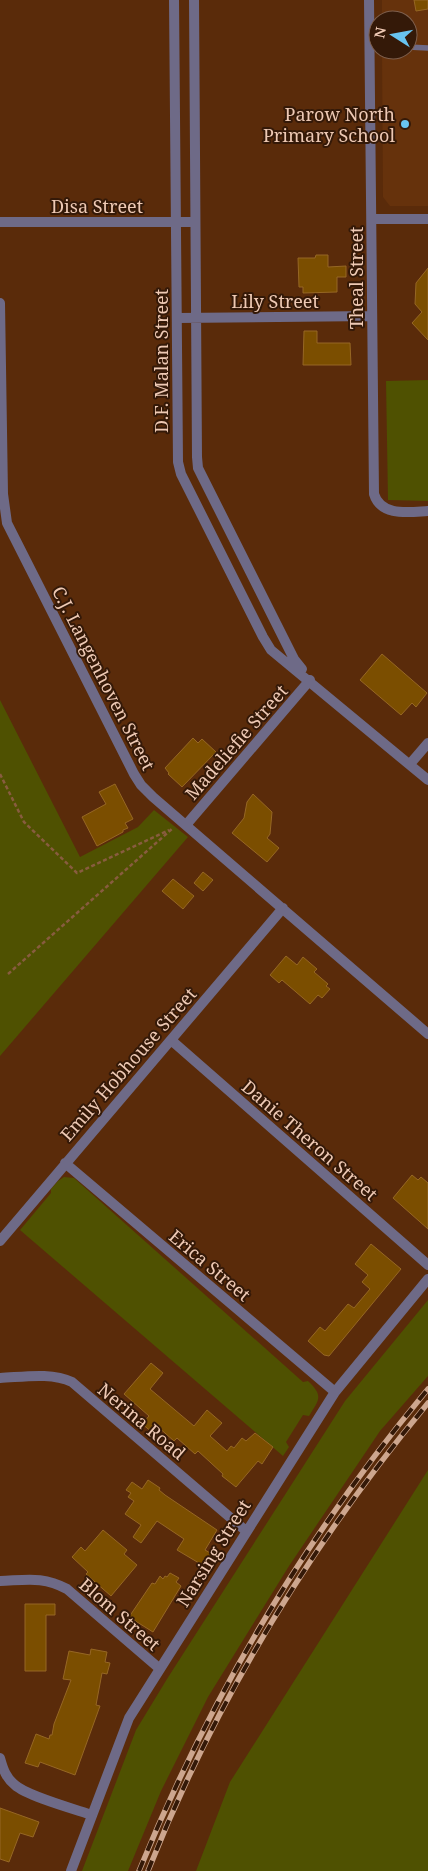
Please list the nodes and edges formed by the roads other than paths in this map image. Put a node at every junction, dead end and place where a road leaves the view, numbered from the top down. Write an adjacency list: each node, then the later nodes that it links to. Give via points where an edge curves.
1 (174, 0): 7 (street, D.F. Malan Street)
2 (194, 0): 8 (street, D.F. Malan Street)
3 (374, 60): 4 (street, Theal Street)
4 (372, 219): 5 (street); 10 (street, Theal Street)
5 (428, 219)
6 (0, 222): 7 (street, Disa Street)
7 (176, 222): 8 (street, Disa Street); 11 (street, D.F. Malan Street)
8 (195, 222): 12 (street, D.F. Malan Street)
9 (0, 303): 20 (street, C.J. Langenhoven Street, via 2,494 7,522 134,774 153,797)
10 (372, 316): 12 (street, Lily Street); 15 (street, Theal Street, via 376,501 391,511)
11 (178, 318): 12 (street, Lily Street); 14 (street, D.F. Malan Street, via 178,462)
12 (197, 318): 13 (street, D.F. Malan Street)
13 (198, 468): 14 (street); 16 (street, D.F. Malan Street, via 294,659)
14 (181, 476): 16 (street, D.F. Malan Street, via 263,637 279,657)
15 (428, 511)
16 (310, 680): 18 (street, D.F. Malan Street); 20 (street, Madeliefie Street)
17 (428, 743): 18 (street)
18 (410, 764): 19 (street, D.F. Malan Street)
19 (428, 780)
20 (186, 825): 21 (street, C.J. Langenhoven Street)
21 (283, 908): 22 (street, C.J. Langenhoven Street); 23 (street, Emily Hobhouse Street)
22 (428, 1034)
23 (170, 1040): 24 (street, Emily Hobhouse Street); 26 (street, Danie Theron Street)
24 (65, 1163): 25 (street, Emily Hobhouse Street); 29 (street, Erica Street)
25 (0, 1241)
26 (428, 1265)
27 (428, 1279): 29 (street, Narsing Street)
28 (0, 1378): 30 (street, Nerina Road, via 51,1377 72,1382)
29 (335, 1392): 30 (street, Narsing Street)
30 (246, 1531): 32 (street, Narsing Street)
31 (0, 1581): 32 (street, Blom Street, via 45,1580 68,1589)
32 (160, 1669): 34 (street, Narsing Street, via 126,1724)
33 (0, 1758): 34 (street, via 5,1774 16,1786)
34 (92, 1815): 35 (street, Narsing Street)
35 (71, 1871)

